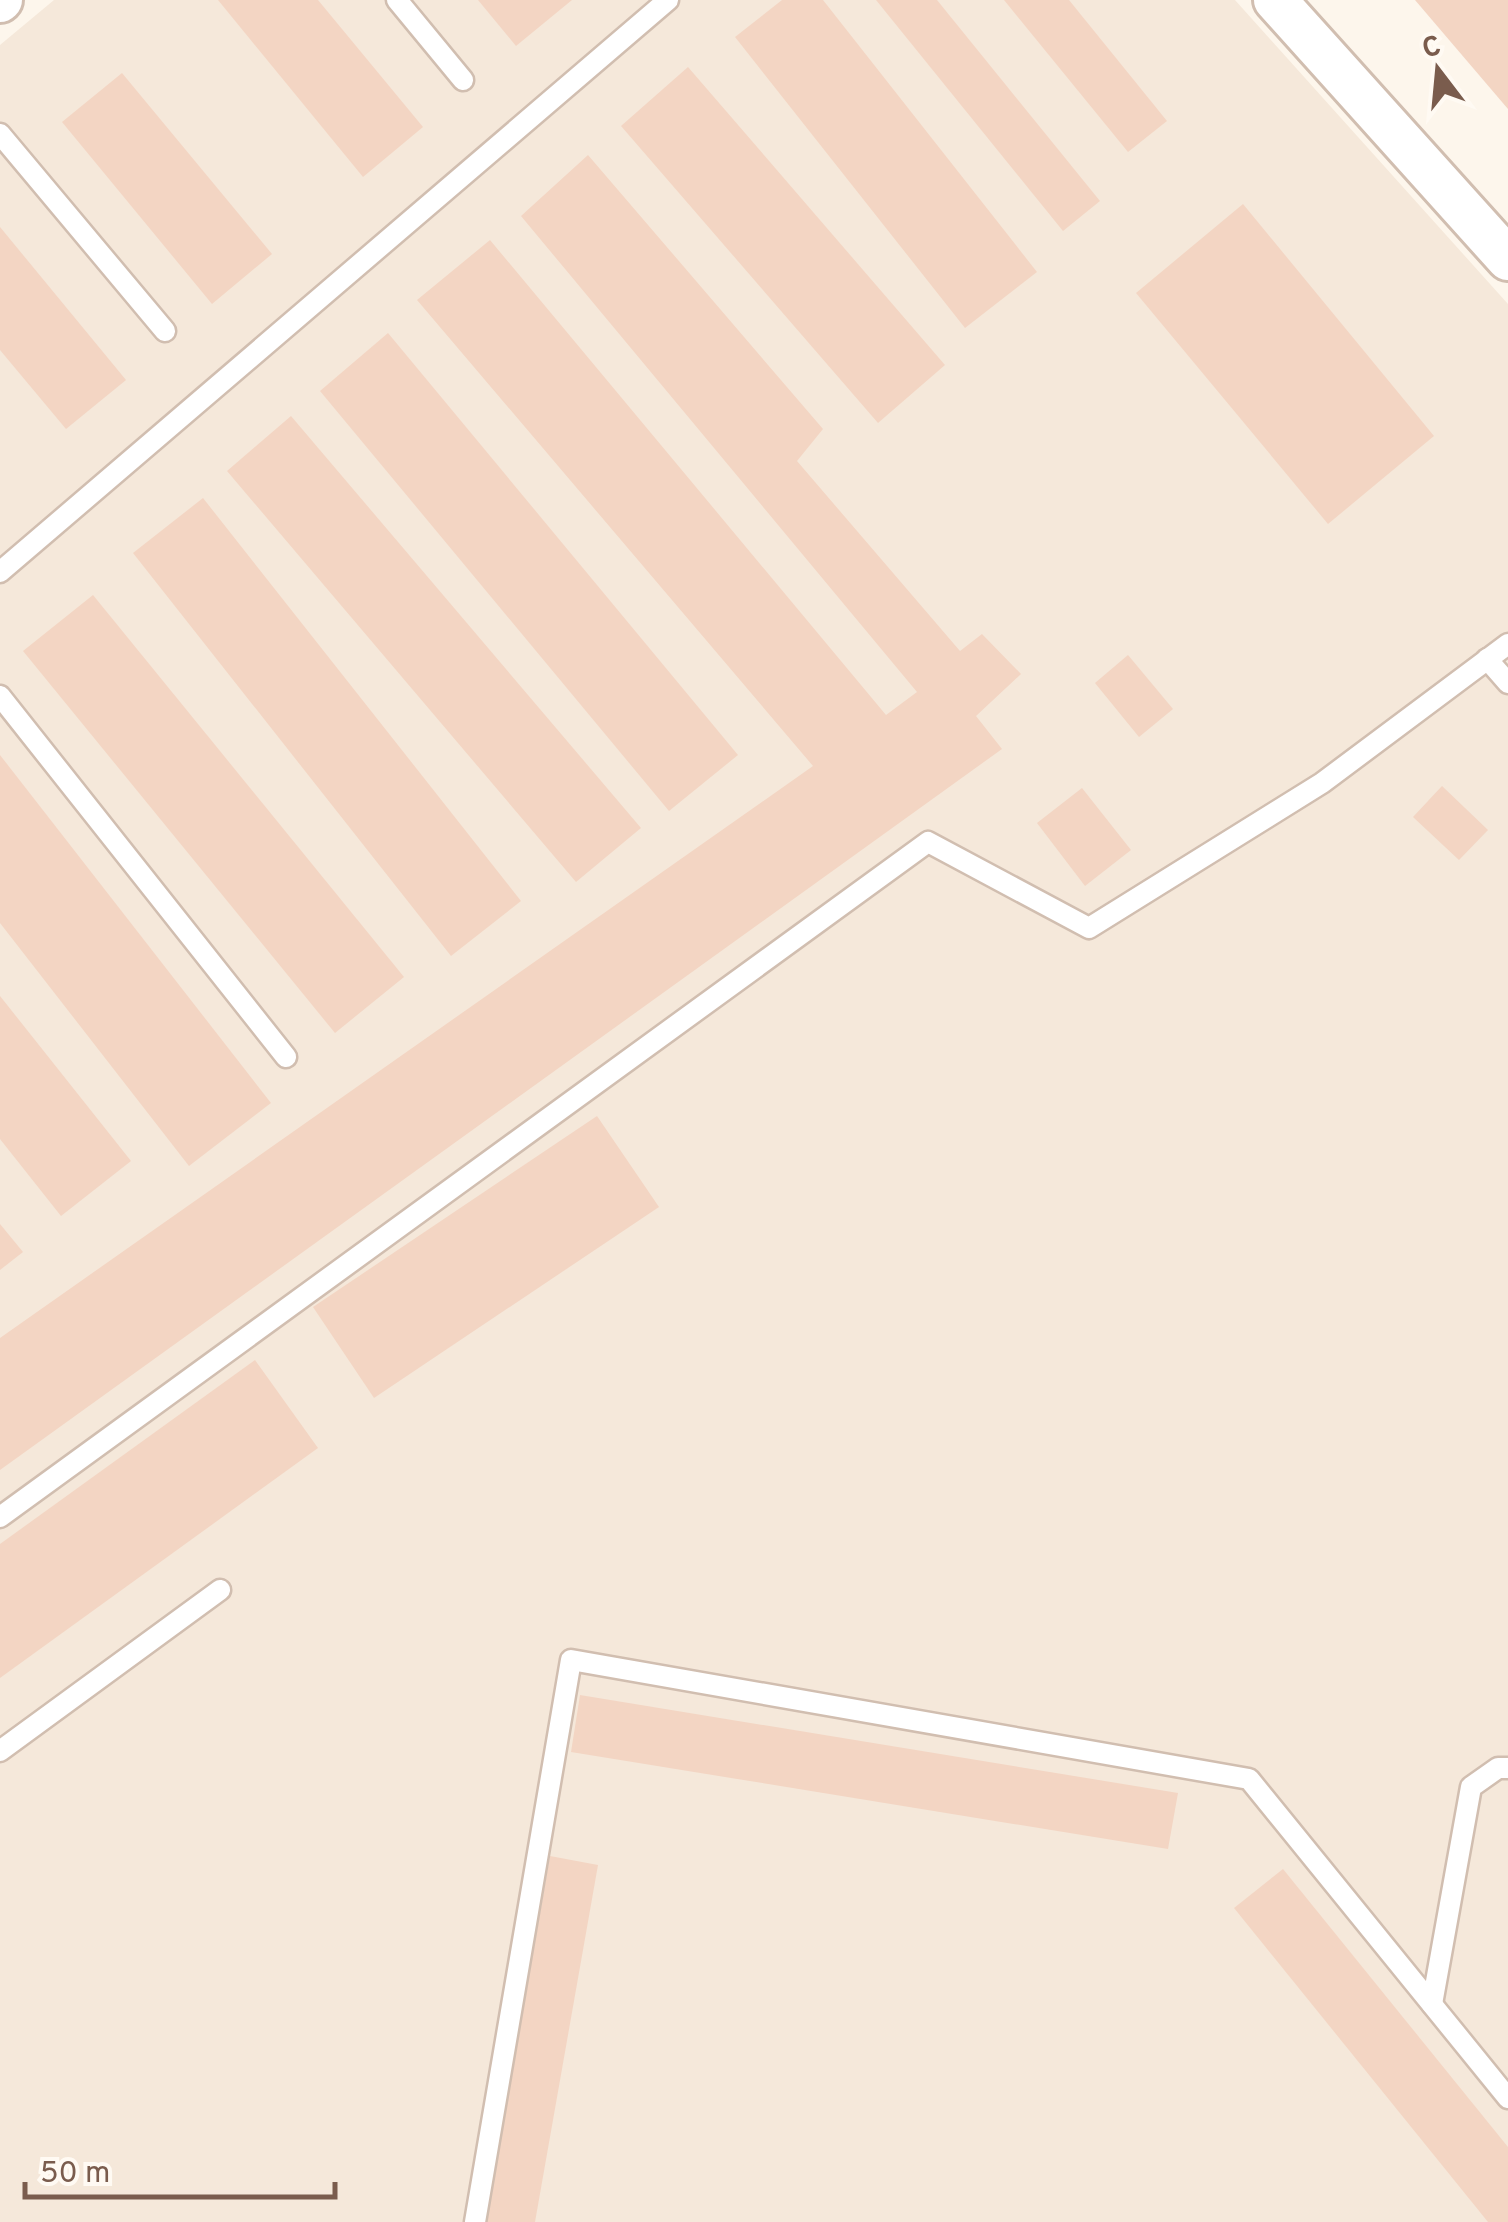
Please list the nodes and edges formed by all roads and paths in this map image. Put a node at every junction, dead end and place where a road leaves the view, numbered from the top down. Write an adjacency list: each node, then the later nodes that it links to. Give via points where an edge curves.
1 (397, 0): 4 (lane)
2 (668, 0): 8 (lane)
3 (1275, 0): 6 (street)
4 (463, 80)
5 (0, 134): 7 (lane)
6 (1508, 259)
7 (165, 330)
8 (0, 572)
9 (1508, 644): 10 (lane)
10 (1487, 660): 11 (lane); 14 (lane, via 1322,783 1089,928 928,842)
11 (1508, 684)
12 (0, 696): 13 (lane)
13 (286, 1057)
14 (0, 1517)
15 (220, 1590): 16 (lane)
16 (0, 1751)
17 (1508, 1768): 18 (lane, via 1472,1787)
18 (1432, 2004): 19 (lane); 20 (lane, via 1248,1779 571,1660)
19 (1508, 2098)
20 (474, 2222)

